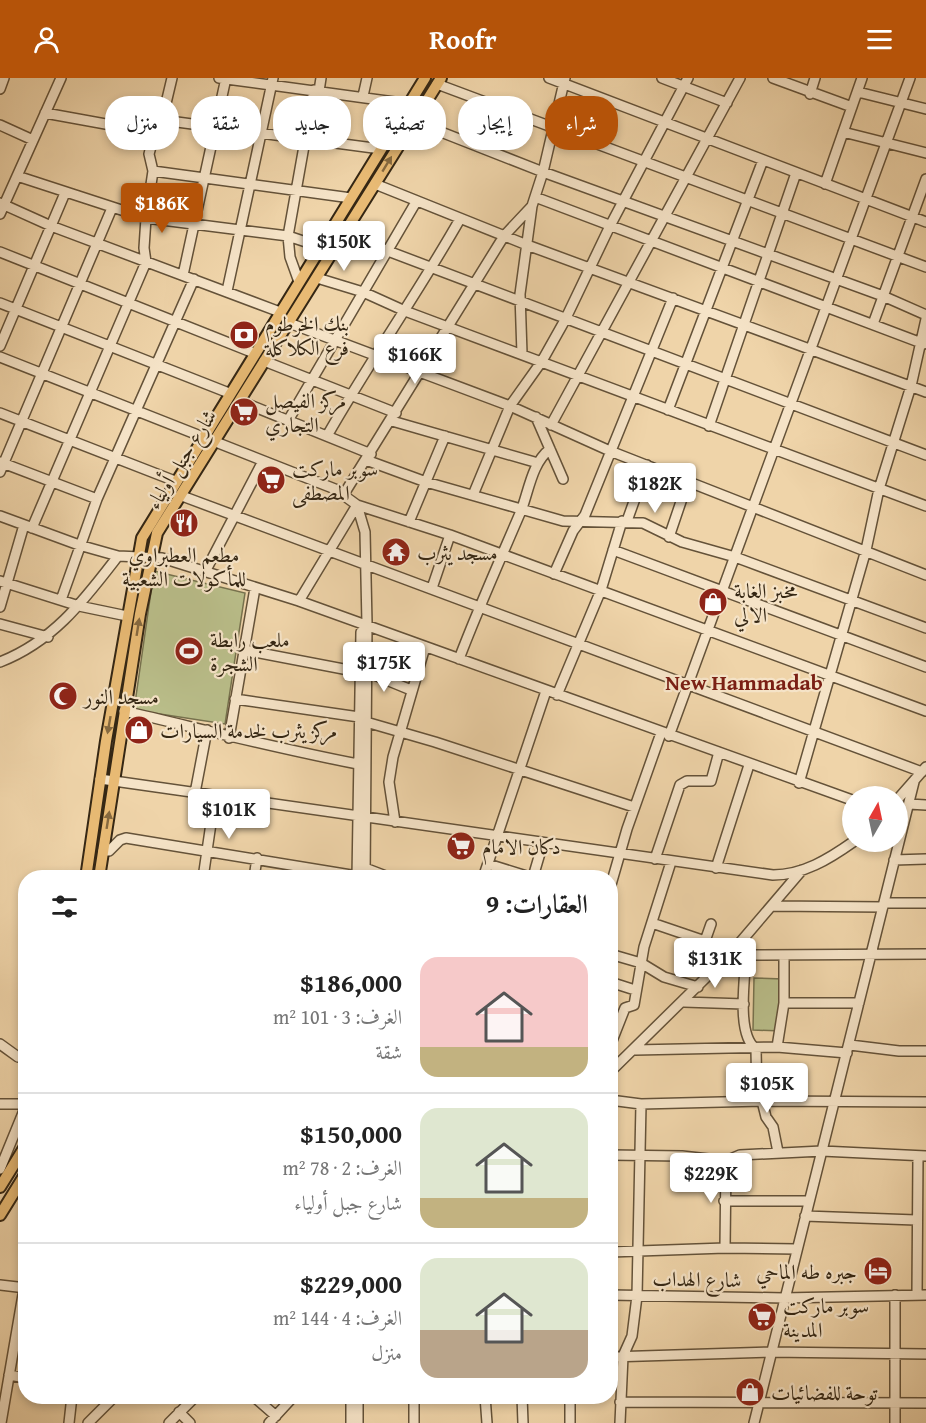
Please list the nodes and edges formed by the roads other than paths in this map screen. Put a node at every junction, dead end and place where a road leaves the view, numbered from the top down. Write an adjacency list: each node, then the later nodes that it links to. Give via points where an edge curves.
1 (4, 78): 19 (street)
2 (61, 78): 34 (street)
3 (172, 78): 23 (street)
4 (224, 78): 17 (street); 24 (street)
5 (321, 78): 20 (street)
6 (367, 78): 26 (street)
7 (425, 78): 27 (main road, شارع جبل أولياء)
8 (549, 78): 16 (street)
9 (662, 78): 18 (street)
10 (740, 78): 30 (street)
11 (773, 78): 22 (street)
12 (815, 78): 22 (street)
13 (862, 78): 21 (street)
14 (910, 78): 31 (street)
15 (439, 81): 28 (main road, شارع جبل أولياء); 35 (street)
16 (565, 81): 29 (street); 36 (street)
17 (273, 82): 20 (street); 39 (street)
18 (685, 82): 30 (street); 36 (street)
19 (0, 89)
20 (316, 90): 25 (street); 26 (street)
21 (858, 92): 31 (street); 32 (street)
22 (810, 94): 32 (street)
23 (167, 96)
24 (221, 96)
25 (314, 96)
26 (363, 96)
27 (414, 96)
28 (429, 96)
29 (562, 96)
30 (727, 103): 43 (street)
31 (901, 104): 33 (street); 45 (street)
32 (852, 107): 40 (street)
33 (926, 109)
34 (45, 113): 37 (street); 44 (street)
35 (545, 122)
36 (664, 123): 43 (street); 56 (street)
37 (105, 124)
38 (0, 125): 44 (street)
39 (261, 132): 41 (street)
40 (843, 132): 45 (street); 66 (street)
41 (273, 134)
42 (446, 134): 58 (street)
43 (706, 138): 55 (street); 61 (street)
44 (33, 140): 60 (street)
45 (886, 143): 54 (street); 70 (street)
46 (150, 150): 57 (street)
47 (210, 150): 62 (street)
48 (258, 150): 64 (street)
49 (302, 150): 67 (street)
50 (380, 150): 69 (main road, شارع جبل أولياء)
51 (396, 150): 65 (main road, شارع جبل أولياء, one-way to 51)
52 (549, 150): 58 (street)
53 (615, 150): 56 (street)
54 (926, 153)
55 (763, 160): 59 (street); 74 (street)
56 (643, 161): 61 (street); 73 (street)
57 (153, 171): 62 (street); 80 (street)
58 (543, 172): 71 (street); 73 (street)
59 (795, 173): 66 (street); 77 (street)
60 (18, 176): 68 (street); 75 (street)
61 (684, 178): 74 (street); 78 (street)
62 (204, 179): 64 (street); 84 (street)
63 (926, 179): 79 (street)
64 (251, 184): 67 (street); 86 (street)
65 (375, 184): 72 (street); 87 (main road, شارع جبل أولياء)
66 (825, 184): 70 (street)
67 (295, 190): 69 (street); 88 (street)
68 (65, 193): 76 (street); 83 (street)
69 (351, 198): 95 (main road, شارع جبل أولياء)
70 (866, 200): 79 (street); 90 (street)
71 (534, 201): 85 (street); 89 (street); 94 (street)
72 (416, 202): 81 (street); 96 (street)
73 (622, 202): 78 (street); 85 (street)
74 (748, 202): 77 (street); 92 (street)
75 (1, 207): 83 (street)
76 (112, 208): 80 (street); 93 (street)
77 (782, 214): 90 (street); 98 (street)
78 (663, 216): 91 (street); 92 (street)
79 (912, 216): 82 (street); 99 (street)
80 (146, 218): 84 (street); 100 (street)
81 (460, 219): 89 (street); 102 (street)
82 (926, 222)
83 (51, 225): 93 (street); 101 (street)
84 (194, 225): 86 (street); 106 (street)
85 (610, 226): 91 (street); 104 (street)
86 (241, 230): 88 (street); 115 (street)
87 (343, 234): 96 (street); 107 (main road, شارع جبل أولياء)
88 (288, 236): 95 (street); 111 (street)
89 (504, 236): 94 (street); 113 (street)
90 (851, 239): 99 (street); 109 (street)
91 (651, 241): 105 (street); 112 (street)
92 (733, 241): 98 (street); 105 (street)
93 (98, 244): 100 (street); 114 (street)
94 (527, 245): 104 (street); 121 (street)
95 (321, 247): 111 (main road, شارع جبل أولياء)
96 (388, 250): 102 (street); 116 (street)
97 (0, 252): 101 (street)
98 (769, 254): 109 (street); 110 (street)
99 (897, 257): 103 (street); 117 (street)
100 (146, 262): 106 (street); 120 (street)
101 (34, 266): 114 (street); 123 (street)
102 (432, 267): 113 (street); 125 (street)
103 (926, 267)
104 (591, 268): 112 (street); 128 (street)
105 (722, 268): 110 (street); 124 (street)
106 (183, 275): 108 (street)
107 (316, 278): 116 (street); 130 (main road, شارع جبل أولياء)
108 (194, 279): 115 (street); 129 (street)
109 (836, 279): 117 (street); 122 (street)
110 (759, 281): 122 (street); 131 (street)
111 (299, 282): 126 (main road, شارع جبل أولياء)
112 (629, 282): 118 (street); 135 (street)
113 (475, 283): 121 (street); 134 (street)
114 (80, 285): 120 (street); 133 (street)
115 (227, 291): 126 (street)
116 (363, 292): 125 (street); 136 (street)
117 (883, 296): 127 (street); 132 (street)
118 (673, 298): 124 (street); 142 (street)
119 (0, 303): 123 (street)
120 (128, 303): 129 (street); 139 (street)
121 (521, 303): 128 (street); 143 (street)
122 (826, 308): 132 (street); 140 (street)
123 (17, 309): 133 (street); 138 (street)
124 (707, 310): 131 (street); 149 (street)
125 (405, 311): 134 (street); 144 (street)
126 (280, 312): 141 (main road, شارع جبل أولياء)
127 (926, 317): 137 (street)
128 (565, 320): 135 (street); 147 (street)
129 (176, 322): 141 (street); 148 (street)
130 (289, 322): 136 (street); 146 (main road, شارع جبل أولياء)
131 (744, 324): 140 (street); 154 (street)
132 (873, 324): 137 (street)
133 (61, 327): 139 (street); 150 (street)
134 (448, 327): 143 (street); 151 (street)
135 (603, 333): 142 (street); 152 (street)
136 (334, 340): 144 (street); 153 (street)
137 (923, 344): 155 (street)
138 (0, 346)
139 (110, 346): 148 (street); 156 (street)
140 (810, 350): 155 (street); 162 (street)
141 (254, 352): 158 (main road, شارع جبل أولياء)
142 (651, 352): 149 (street); 160 (street)
143 (522, 354): 147 (street)
144 (374, 355): 151 (street); 159 (street)
145 (0, 357): 150 (street)
146 (264, 362): 153 (street); 161 (main road, شارع جبل أولياء)
147 (542, 362): 152 (street); 163 (street)
148 (157, 365): 158 (street); 165 (street)
149 (687, 366): 154 (street); 164 (street)
150 (41, 373): 156 (street); 170 (street)
151 (422, 373): 163 (street); 167 (street)
152 (578, 376): 160 (street); 171 (street)
153 (311, 380): 159 (street); 169 (street)
154 (725, 380): 162 (street); 172 (street)
155 (911, 386): 157 (street); 178 (street)
156 (90, 392): 165 (street); 176 (street)
157 (926, 392)
158 (229, 393): 173 (main road, شارع جبل أولياء)
159 (350, 395): 167 (street); 174 (street)
160 (633, 397): 164 (street); 182 (street)
161 (240, 401): 169 (street); 177 (main road, شارع جبل أولياء)
162 (791, 404): 178 (street); 181 (street)
163 (510, 406): 168 (street); 180 (street)
164 (668, 410): 172 (street)
165 (137, 411): 173 (street); 184 (street)
166 (0, 413): 170 (street)
167 (394, 417): 175 (street); 185 (street)
168 (536, 417): 171 (street); 179 (street)
169 (289, 419): 174 (street)
170 (21, 422): 176 (street); 189 (street)
171 (551, 425): 182 (street)
172 (709, 426): 181 (street)
173 (203, 436): 177 (street); 191 (main road, شارع جبل أولياء)
174 (327, 436): 185 (street)
175 (445, 436): 180 (street); 194 (street)
176 (69, 440): 184 (street); 193 (street)
177 (216, 442): 186 (street); 198 (main road, شارع جبل أولياء)
178 (893, 443): 183 (street); 195 (street)
179 (550, 449): 187 (street); 190 (street)
180 (490, 450): 187 (street); 197 (street)
181 (774, 450): 195 (street); 202 (street)
182 (610, 451): 188 (street); 208 (street)
183 (926, 455)
184 (116, 457): 191 (street); 199 (street)
185 (369, 457): 194 (street); 196 (street)
186 (263, 461): 196 (street); 204 (street)
187 (538, 463): 203 (street)
188 (647, 465): 192 (street); 206 (street)
189 (1, 466): 193 (street)
190 (563, 479)
191 (175, 481): 220 (main road, شارع جبل أولياء, via 142,538)
192 (688, 481): 202 (street); 211 (street)
193 (52, 482): 199 (street); 209 (street)
194 (426, 482): 197 (street); 207 (street)
195 (879, 489): 201 (street); 215 (street)
196 (344, 494): 200 (street)
197 (473, 495): 203 (street)
198 (182, 496): 204 (street); 218 (main road, شارع جبل أولياء, via 156,533)
199 (97, 500): 212 (street)
200 (357, 505): 207 (street); 213 (street); 221 (street, via 365,532)
201 (926, 506)
202 (754, 507): 215 (street); 219 (street)
203 (522, 508): 208 (street); 216 (street)
204 (235, 515): 213 (street); 222 (street)
205 (0, 516): 209 (street)
206 (624, 521): 208 (street); 211 (street, via 643,523); 214 (street)
207 (409, 522): 210 (street)
208 (581, 522): 223 (street)
209 (28, 526): 212 (street); 225 (street)
210 (450, 536): 216 (street); 227 (street)
211 (669, 537): 219 (street)
212 (79, 545): 217 (street); 231 (street)
213 (329, 550): 221 (street); 232 (street)
214 (613, 550): 228 (street); 229 (street)
215 (866, 550): 224 (street); 230 (street)
216 (501, 555): 223 (street); 234 (street)
217 (118, 556): 220 (street); 233 (street)
218 (151, 556): 220 (street); 222 (street); 256 (main road, شارع جبل أولياء, one-way to 218)
219 (735, 557): 229 (street); 230 (street)
220 (138, 558): 236 (main road, شارع جبل أولياء)
221 (365, 564): 227 (street); 237 (street)
222 (205, 572): 226 (street)
223 (554, 574): 228 (street)
224 (926, 574)
225 (3, 582): 231 (street); 235 (street)
226 (255, 588): 232 (street); 245 (street)
227 (432, 588): 234 (street)
228 (601, 590): 240 (street); 243 (street)
229 (722, 591): 240 (street); 241 (street)
230 (851, 599): 239 (street); 241 (street)
231 (61, 600): 233 (street)
232 (299, 601): 237 (street)
233 (79, 606): 236 (street); 242 (street)
234 (478, 606): 243 (street); 246 (street)
235 (0, 607)
236 (127, 616): 269 (main road, شارع جبل أولياء, one-way to 269)
237 (365, 623): 244 (street); 249 (street)
238 (0, 624): 242 (street)
239 (926, 628)
240 (707, 632): 250 (street); 251 (street)
241 (841, 636): 248 (street); 250 (street)
242 (48, 637): 247 (street)
243 (579, 642): 251 (street); 254 (street)
244 (425, 647): 246 (street); 252 (street)
245 (244, 650): 249 (street); 255 (street)
246 (459, 659): 253 (street)
247 (0, 662)
248 (926, 667)
249 (363, 672): 252 (street); 258 (street)
250 (829, 676): 257 (street); 260 (street)
251 (688, 683): 260 (street); 262 (street)
252 (411, 690): 261 (street)
253 (546, 691): 254 (street); 268 (street)
254 (557, 695): 262 (street)
255 (236, 699): 258 (street); 263 (street)
256 (124, 711): 259 (street); 270 (main road, شارع جبل أولياء)
257 (926, 711)
258 (363, 720): 261 (street); 265 (street); 280 (street)
259 (207, 730): 263 (street); 274 (street)
260 (814, 731): 267 (street); 272 (street)
261 (399, 732): 268 (street); 281 (street, via 389,782)
262 (665, 734): 264 (street); 279 (street)
263 (229, 738): 265 (street)
264 (719, 752): 266 (street); 290 (street, via 711,781 687,781 680,785)
265 (358, 764): 280 (street)
266 (749, 765): 272 (street); 295 (street)
267 (924, 769): 271 (street)
268 (517, 770): 279 (street); 282 (street)
269 (100, 779): 270 (street); 296 (main road, شارع جبل أولياء)
270 (114, 782): 274 (street); 286 (main road, شارع جبل أولياء, one-way to 270)
271 (914, 782): 273 (street); 277 (street)
272 (799, 783): 276 (street)
273 (908, 788)
274 (195, 793): 275 (street)
275 (215, 796): 280 (street); 285 (street)
276 (842, 797)
277 (909, 804): 278 (street)
278 (926, 805)
279 (634, 807): 288 (street)
280 (362, 818): 281 (street); 301 (street)
281 (395, 822): 282 (street)
282 (497, 836): 283 (street); 294 (street)
283 (543, 843): 288 (street); 304 (street)
284 (842, 849): 306 (street)
285 (207, 850): 286 (street, via 126,838); 289 (street); 298 (street)
286 (103, 851): 297 (main road, شارع جبل أولياء)
287 (895, 852): 292 (street)
288 (620, 854): 290 (street); 305 (street)
289 (257, 858): 299 (street); 300 (street)
290 (656, 859): 293 (street)
291 (926, 859): 292 (street)
292 (894, 860): 308 (street)
293 (671, 862): 295 (street); 310 (street)
294 (488, 864): 302 (street); 303 (street)
295 (716, 868): 306 (street, via 772,875)
296 (87, 870)
297 (100, 870)
298 (204, 870)
299 (255, 870)
300 (330, 870)
301 (361, 870)
302 (486, 870)
303 (509, 870)
304 (535, 870)
305 (615, 870)
306 (802, 870): 309 (street)
307 (926, 903): 308 (street)
308 (884, 905): 309 (street); 314 (street)
309 (772, 906): 313 (street)
310 (652, 923): 312 (street); 319 (street)
311 (711, 924): 312 (street)
312 (705, 941): 313 (street)
313 (732, 952): 316 (street); 321 (street)
314 (871, 954): 315 (street); 318 (street); 325 (street)
315 (926, 954)
316 (746, 955): 318 (street); 326 (street)
317 (618, 956): 319 (street)
318 (784, 956): 324 (street)
319 (641, 963): 321 (street, via 664,977); 322 (street)
320 (618, 985): 322 (street)
321 (698, 987): 323 (street)
322 (634, 990): 327 (street, via 634,1005 625,1008)
323 (684, 1002): 326 (street); 332 (street)
324 (783, 1003): 325 (street); 329 (street)
325 (859, 1003): 331 (street)
326 (744, 1004): 330 (street, via 746,1039)
327 (618, 1026)
328 (0, 1044): 334 (street)
329 (777, 1047): 330 (street); 331 (street)
330 (756, 1049): 332 (street); 339 (street)
331 (849, 1049): 333 (street); 340 (street)
332 (635, 1050): 336 (street)
333 (926, 1051)
334 (18, 1057)
335 (618, 1060): 336 (street)
336 (622, 1061): 337 (street)
337 (618, 1065)
338 (618, 1101): 344 (street)
339 (760, 1101): 340 (street); 344 (street); 347 (street, via 773,1127)
340 (835, 1101): 341 (street); 346 (street)
341 (926, 1102)
342 (0, 1104): 343 (street)
343 (18, 1104)
344 (641, 1104): 348 (street)
345 (18, 1125): 353 (street)
346 (822, 1151): 347 (street); 350 (street); 356 (street)
347 (778, 1152): 352 (street, via 740,1155)
348 (639, 1154): 349 (street); 352 (street); 364 (street)
349 (618, 1155)
350 (922, 1156): 360 (street)
351 (18, 1158): 355 (main road)
352 (726, 1161): 357 (street)
353 (0, 1169)
354 (18, 1186): 358 (main road)
355 (0, 1187)
356 (809, 1201): 357 (street); 359 (street)
357 (724, 1202): 361 (street)
358 (0, 1215)
359 (805, 1216): 360 (street); 362 (street)
360 (916, 1220): 369 (street)
361 (725, 1248): 362 (street); 364 (street)
362 (796, 1249): 371 (street)
363 (618, 1252): 364 (street)
364 (639, 1253): 370 (street)
365 (0, 1285): 366 (street)
366 (18, 1287)
367 (618, 1295): 370 (street, شارع الهداب)
368 (895, 1295): 369 (street, شارع الهداب); 371 (street, شارع الهداب); 374 (street)
369 (922, 1295)
370 (637, 1296): 371 (street, شارع الهداب); 377 (street, via 632,1336)
371 (784, 1298): 373 (street)
372 (18, 1323): 378 (street)
373 (770, 1352): 374 (street); 377 (street); 380 (street)
374 (895, 1354): 375 (street); 382 (street)
375 (926, 1354)
376 (618, 1356): 377 (street)
377 (623, 1356): 381 (street)
378 (9, 1375): 379 (street); 397 (street)
379 (18, 1377)
380 (760, 1400): 381 (street); 382 (street); 409 (street)
381 (620, 1402): 408 (street)
382 (894, 1403): 383 (street); 410 (street)
383 (926, 1403)
384 (71, 1404): 398 (street)
385 (107, 1404): 399 (street)
386 (188, 1404): 395 (street)
387 (259, 1404): 396 (street)
388 (287, 1404): 396 (street)
389 (351, 1404): 402 (street)
390 (358, 1404): 403 (street)
391 (414, 1404): 404 (street)
392 (486, 1404): 405 (street)
393 (522, 1404): 406 (street)
394 (570, 1404): 407 (street)
395 (179, 1412): 400 (street); 401 (street)
396 (272, 1420)
397 (1, 1423)
398 (69, 1423)
399 (88, 1423)
400 (169, 1423)
401 (190, 1423)
402 (351, 1423)
403 (358, 1423)
404 (414, 1423)
405 (487, 1423)
406 (522, 1423)
407 (570, 1423)
408 (620, 1423)
409 (754, 1423)
410 (895, 1423)

